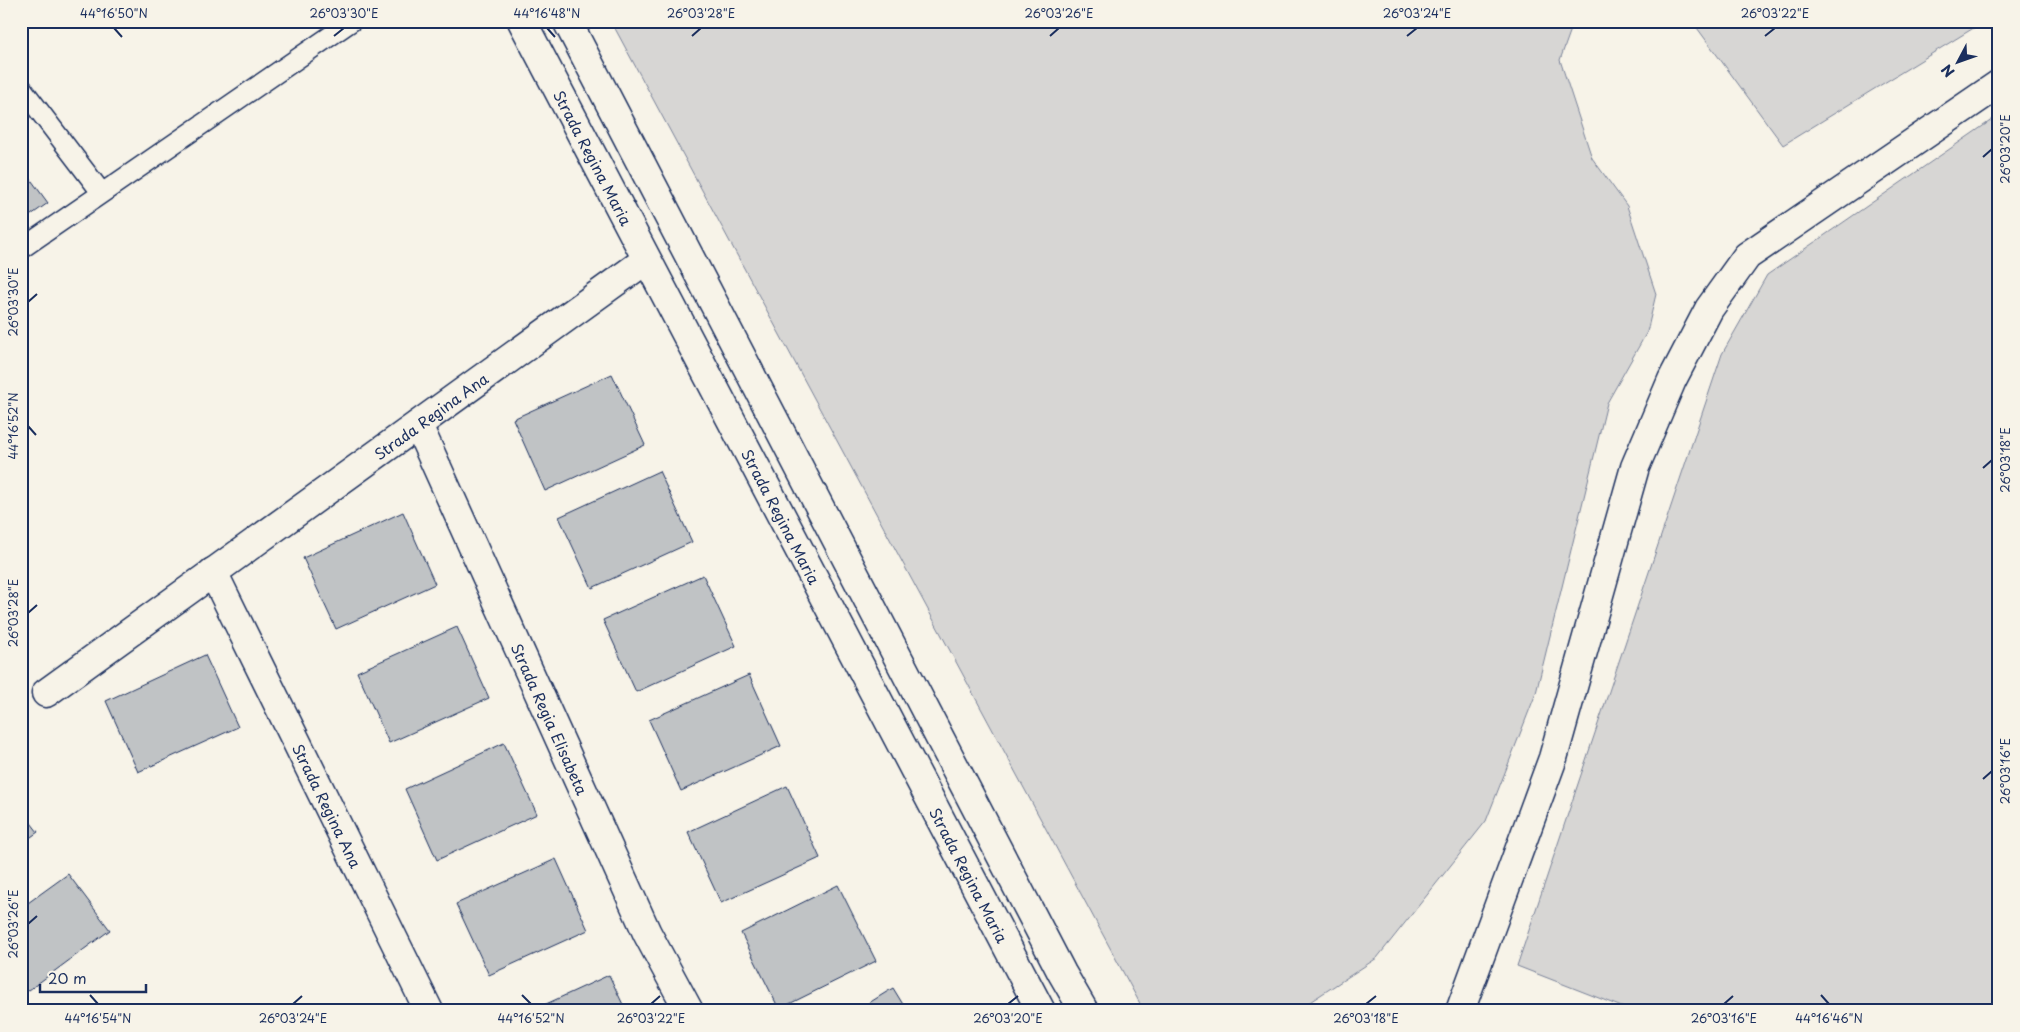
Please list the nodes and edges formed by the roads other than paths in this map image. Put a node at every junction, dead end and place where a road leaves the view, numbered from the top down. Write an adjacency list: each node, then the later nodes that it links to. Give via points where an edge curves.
1 (352, 21): 6 (lane)
2 (522, 21): 8 (street, Strada Regina Maria)
3 (567, 21): 15 (street)
4 (1999, 84): 16 (street, via 1747,256 1709,309 1672,380 1635,467 1553,758)
5 (21, 87): 6 (lane)
6 (101, 192): 7 (lane)
7 (21, 249)
8 (646, 260): 9 (street, Strada Regina Ana); 14 (street, Strada Regina Maria)
9 (418, 425): 10 (street, Strada Regina Ana); 13 (street, Strada Regia Elisabeta, via 647,932)
10 (214, 572): 11 (street, Strada Regina Ana); 12 (street, Strada Regina Ana)
11 (46, 693)
12 (430, 1011)
13 (689, 1011)
14 (1042, 1011)
15 (1084, 1011)
16 (1460, 1011)

